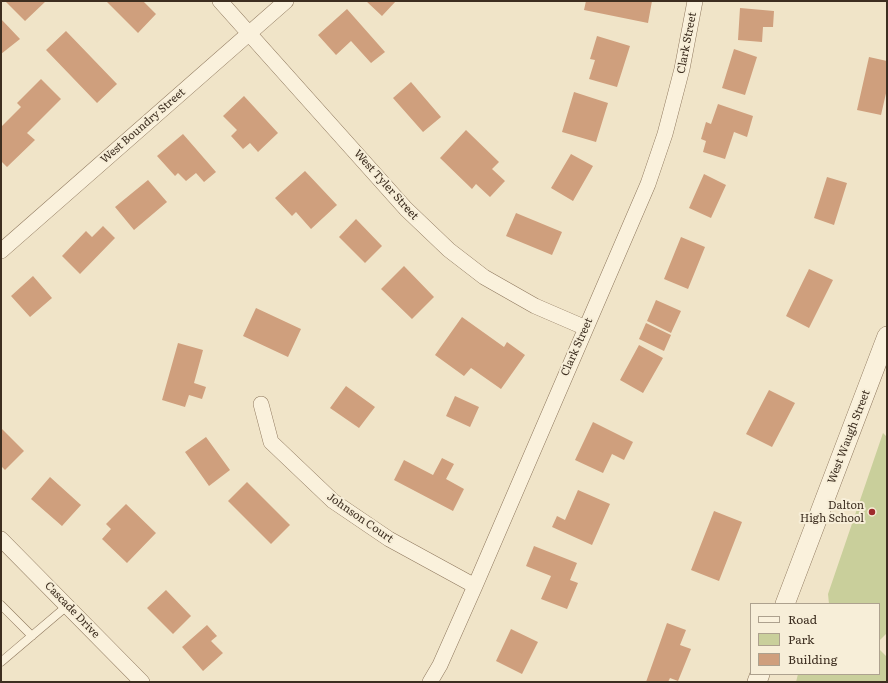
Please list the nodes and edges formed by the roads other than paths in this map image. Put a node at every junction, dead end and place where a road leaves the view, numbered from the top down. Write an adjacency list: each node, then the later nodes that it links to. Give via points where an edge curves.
1 (220, 1): 4 (street, West Tyler Street)
2 (286, 1): 4 (street, West Boundry Street)
3 (695, 1): 6 (street, Clark Street, via 682,69 665,134 630,229)
4 (250, 34): 5 (street, West Boundry Street); 6 (street, West Tyler Street, via 406,209 449,250 484,277 535,306)
5 (1, 251)
6 (586, 328): 10 (street, Clark Street)
7 (887, 336): 11 (street, West Waugh Street)
8 (261, 404): 10 (street, Johnson Court, via 271,442 333,501 389,539)
9 (1, 539): 13 (street, Cascade Drive)
10 (475, 586): 17 (street, Clark Street, via 440,666)
11 (785, 603)
12 (1, 605): 14 (lane)
13 (67, 606): 14 (lane); 16 (street, Cascade Drive)
14 (32, 636): 15 (lane)
15 (1, 662)
16 (142, 682)
17 (430, 682)

